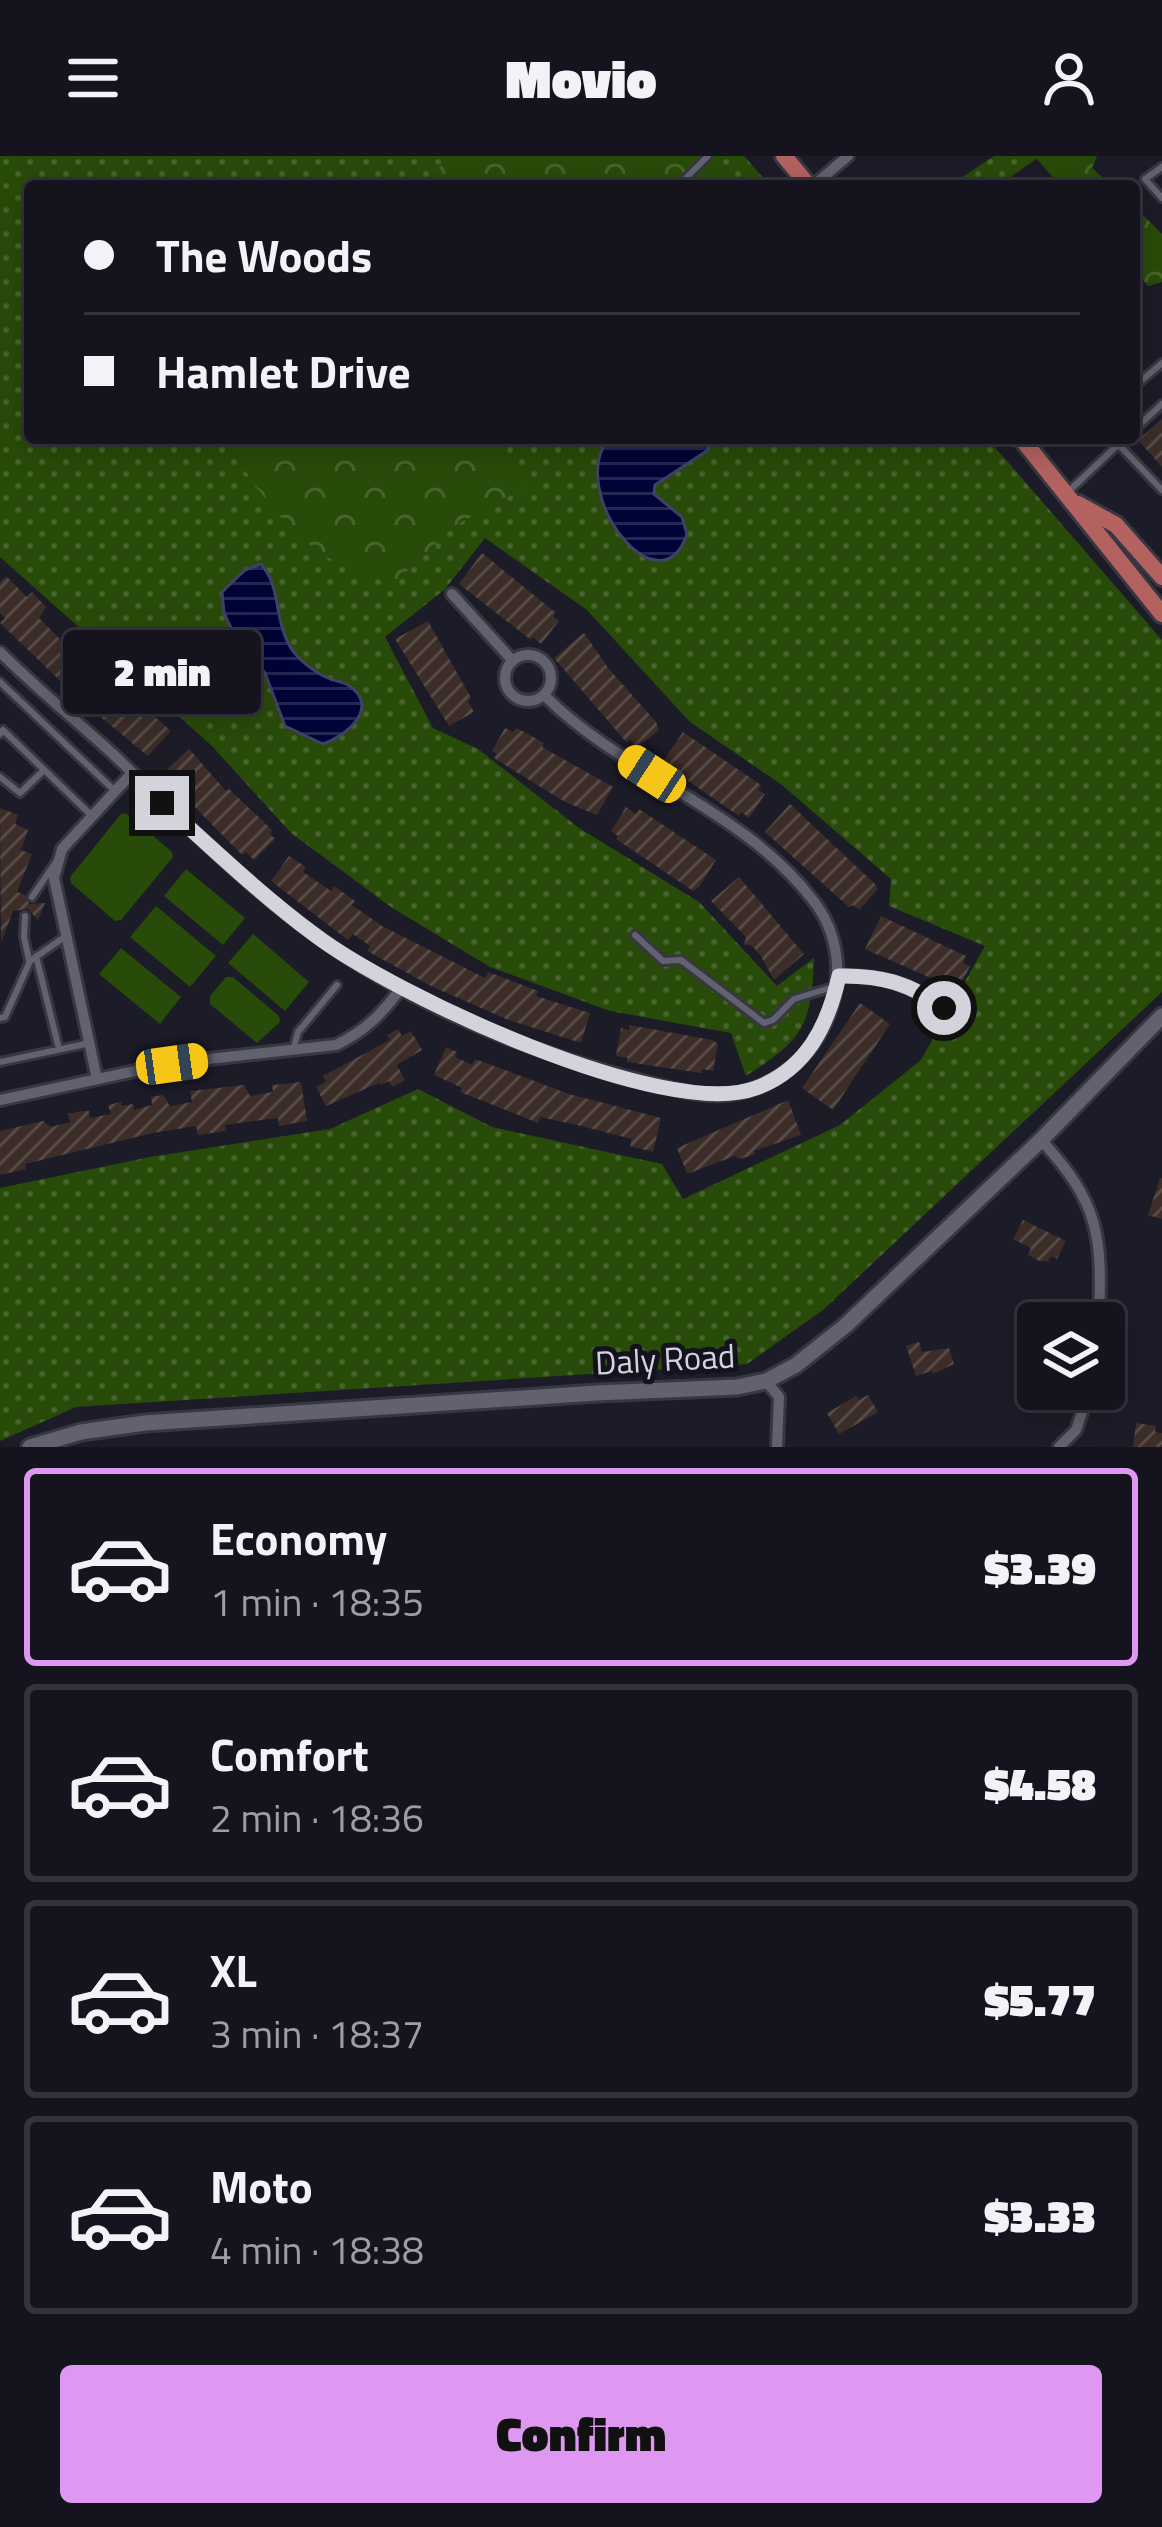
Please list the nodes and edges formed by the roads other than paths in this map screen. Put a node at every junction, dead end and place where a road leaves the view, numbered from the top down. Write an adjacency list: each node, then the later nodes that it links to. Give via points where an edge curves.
1 (708, 156): 5 (lane)
2 (784, 156): 6 (main road)
3 (848, 156): 7 (street)
4 (1162, 167): 8 (lane, via 1145,179)
5 (684, 180)
6 (806, 180)
7 (818, 180)
8 (1162, 198)
9 (1162, 404): 10 (lane)
10 (1140, 424)
11 (1026, 444): 15 (main road)
12 (1119, 444): 15 (lane)
13 (1124, 444): 14 (lane)
14 (1162, 490)
15 (1071, 497): 16 (main road, via 1116,525); 18 (main road)
16 (1162, 577)
17 (452, 594): 20 (street)
18 (1162, 614)
19 (0, 652): 25 (street)
20 (512, 660): 22 (street, via 534,655 545,662); 22 (street, via 505,677 512,693 526,701)
21 (0, 682): 27 (lane)
22 (545, 696): 35 (street, via 799,882 827,925)
23 (0, 734): 24 (lane)
24 (44, 770): 26 (lane, via 20,793); 28 (lane)
25 (132, 773): 27 (street); 37 (street, via 314,934)
26 (0, 777)
27 (116, 790): 28 (street)
28 (92, 816): 29 (street)
29 (56, 862): 30 (lane); 33 (street)
30 (32, 897)
31 (25, 916): 34 (lane)
32 (635, 935): 35 (lane, via 662,961 681,961 764,1023 794,999)
33 (66, 936): 34 (lane); 41 (street)
34 (33, 959): 40 (lane); 42 (lane)
35 (838, 981): 37 (street, via 822,1031 795,1065 730,1095 682,1091 545,1052); 38 (street, via 889,978)
36 (338, 985): 43 (lane, via 298,1032)
37 (401, 988): 43 (street, via 360,1033)
38 (944, 1008)
39 (1162, 1016): 47 (main road, Daly Road)
40 (0, 1018)
41 (90, 1043): 42 (lane); 45 (street)
42 (59, 1049): 44 (lane)
43 (293, 1051): 45 (street)
44 (0, 1062)
45 (97, 1079): 46 (street)
46 (0, 1100)
47 (1042, 1140): 48 (street, via 1090,1208 1099,1237); 49 (main road, Daly Road, via 845,1326)
48 (1099, 1302)
49 (766, 1381): 51 (main road, Daly Road, via 145,1423); 52 (street, via 779,1397)
50 (1083, 1410): 53 (street)
51 (30, 1447)
52 (777, 1447)
53 (1060, 1447)

